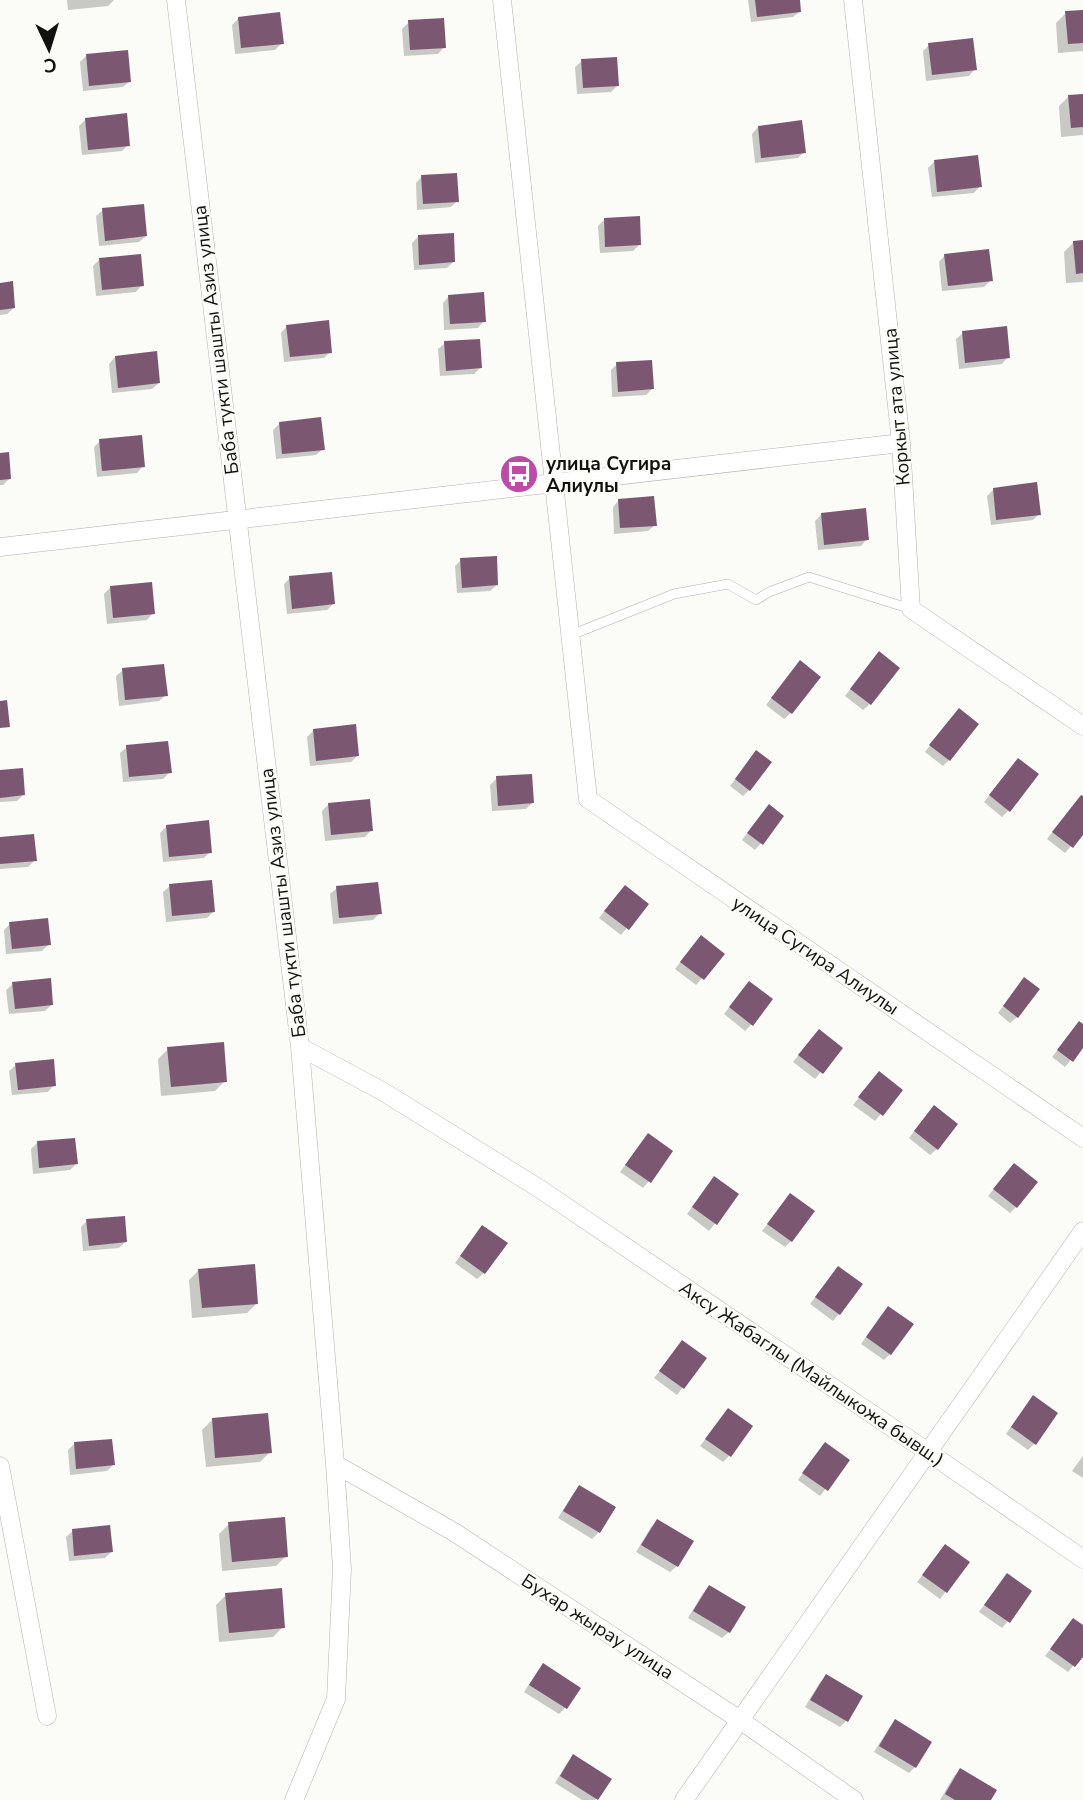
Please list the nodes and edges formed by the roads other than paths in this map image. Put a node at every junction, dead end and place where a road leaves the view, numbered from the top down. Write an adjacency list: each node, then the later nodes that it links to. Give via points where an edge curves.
1 (176, 0): 6 (street, Баба тукти шашты Азиз улица)
2 (502, 0): 5 (street, улица Сугира Алиулы)
3 (853, 0): 4 (street, Коркыт ата улица)
4 (901, 443): 5 (street); 8 (street, Коркыт ата улица)
5 (554, 483): 6 (street); 9 (street, улица Сугира Алиулы)
6 (236, 520): 7 (street); 11 (street, Баба тукти шашты Азиз улица)
7 (0, 547)
8 (911, 609): 9 (lane, via 808,576 756,600 728,584 674,594); 10 (street)
9 (571, 635): 12 (street, улица Сугира Алиулы, via 588,799)
10 (1083, 726)
11 (300, 1047): 14 (street, Аксу Жабаглы (Майлыкожа бывш.), via 382,1091 540,1189); 15 (street, Баба тукти шашты Азиз улица)
12 (1083, 1138)
13 (1083, 1231): 14 (street)
14 (928, 1452): 17 (street, Аксу Жабаглы (Майлыкожа бывш.)); 19 (street)
15 (335, 1464): 19 (street, Бухар жырау улица, via 454,1532); 20 (street, Баба тукти шашты Азиз улица, via 342,1569 336,1699)
16 (0, 1466): 18 (street)
17 (1083, 1559)
18 (47, 1716)
19 (740, 1720): 21 (street); 22 (street, Бухар жырау улица)
20 (294, 1800)
21 (684, 1800)
22 (854, 1800)

